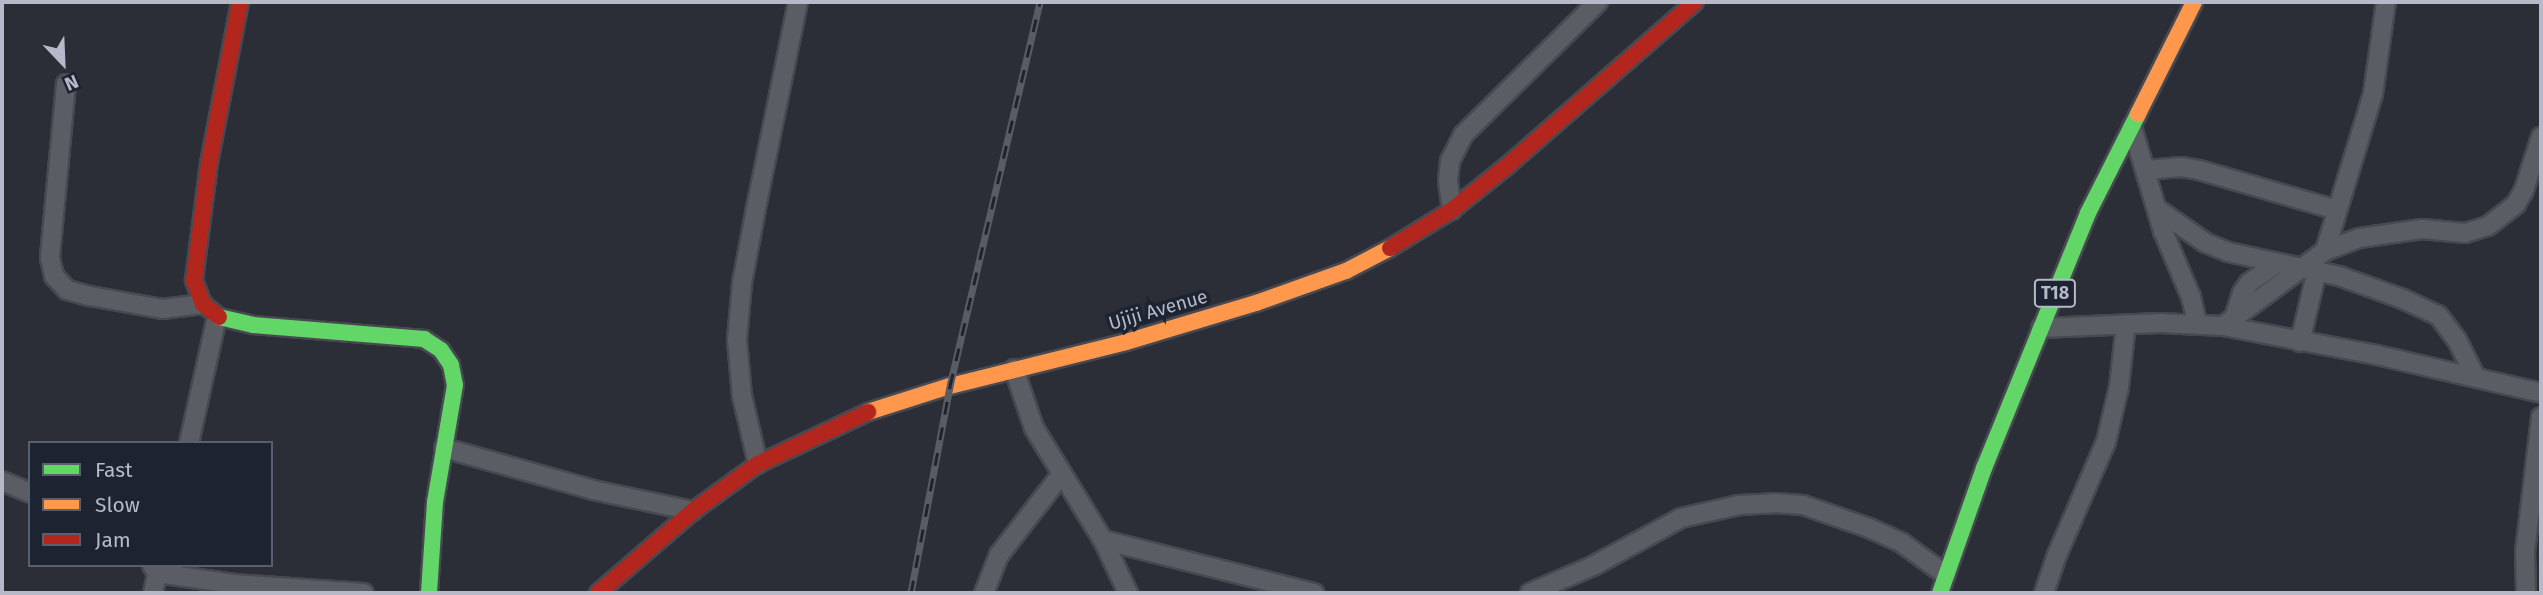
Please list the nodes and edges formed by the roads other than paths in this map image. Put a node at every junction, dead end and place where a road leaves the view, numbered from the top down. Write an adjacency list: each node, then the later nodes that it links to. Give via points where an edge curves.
1 (240, 2): 19 (main road, via 199,228 194,280)
2 (798, 2): 32 (street, via 749,245 737,340 742,396)
3 (1598, 2): 14 (street, via 1463,135 1450,161)
4 (1695, 2): 14 (main road, Ujiji Avenue)
5 (2194, 2): 8 (main road, T18)
6 (2386, 2): 15 (street, via 2376,82)
7 (66, 84): 19 (street, via 50,258 54,276 67,290 102,298 162,309)
8 (2132, 124): 11 (street); 24 (main road, T18, via 2088,213)
9 (2541, 136): 12 (street)
10 (2541, 164): 12 (street)
11 (2147, 170): 13 (street); 15 (street, via 2199,170)
12 (2524, 190): 16 (street, via 2503,217 2476,231 2422,229 2359,238)
13 (2157, 209): 17 (street, via 2206,243 2250,259); 22 (street)
14 (1452, 210): 26 (main road, Ujiji Avenue, via 1346,271 1175,328)
15 (2336, 210): 16 (street)
16 (2325, 251): 18 (street)
17 (2278, 263): 18 (street); 21 (street, via 2249,283)
18 (2312, 269): 21 (street); 25 (street); 27 (street, via 2438,315)
19 (203, 304): 20 (main road)
20 (217, 317): 30 (street); 31 (main road, via 253,325 424,339 451,365 455,385)
21 (2229, 322): 22 (street); 25 (street)
22 (2197, 323): 23 (street)
23 (2126, 324): 24 (street); 49 (street, via 2119,387 2106,442)
24 (2041, 328): 39 (main road, T18)
25 (2300, 342): 27 (street)
26 (1014, 369): 32 (main road, Ujiji Avenue, via 871,411); 33 (street, via 1034,428)
27 (2476, 378): 28 (street)
28 (2541, 393)
29 (2541, 417): 50 (street, via 2525,552)
30 (189, 441)
31 (444, 448): 36 (street, via 593,490); 42 (main road)
32 (758, 464): 36 (main road, Ujiji Avenue)
33 (1061, 475): 37 (street); 44 (street, via 999,555)
34 (2, 481): 35 (street)
35 (28, 492)
36 (693, 511): 43 (main road, Ujiji Avenue)
37 (1103, 540): 45 (street); 46 (street)
38 (156, 568): 40 (street); 41 (street, via 234,584)
39 (1946, 575): 47 (street, via 1902,542 1869,528 1803,505 1774,503 1739,505 1681,519); 48 (main road, T18)
40 (153, 593)
41 (364, 593)
42 (429, 593)
43 (598, 593)
44 (984, 593)
45 (1128, 593)
46 (1314, 593)
47 (1530, 593)
48 (1940, 593)
49 (2044, 593)
50 (2526, 593)

